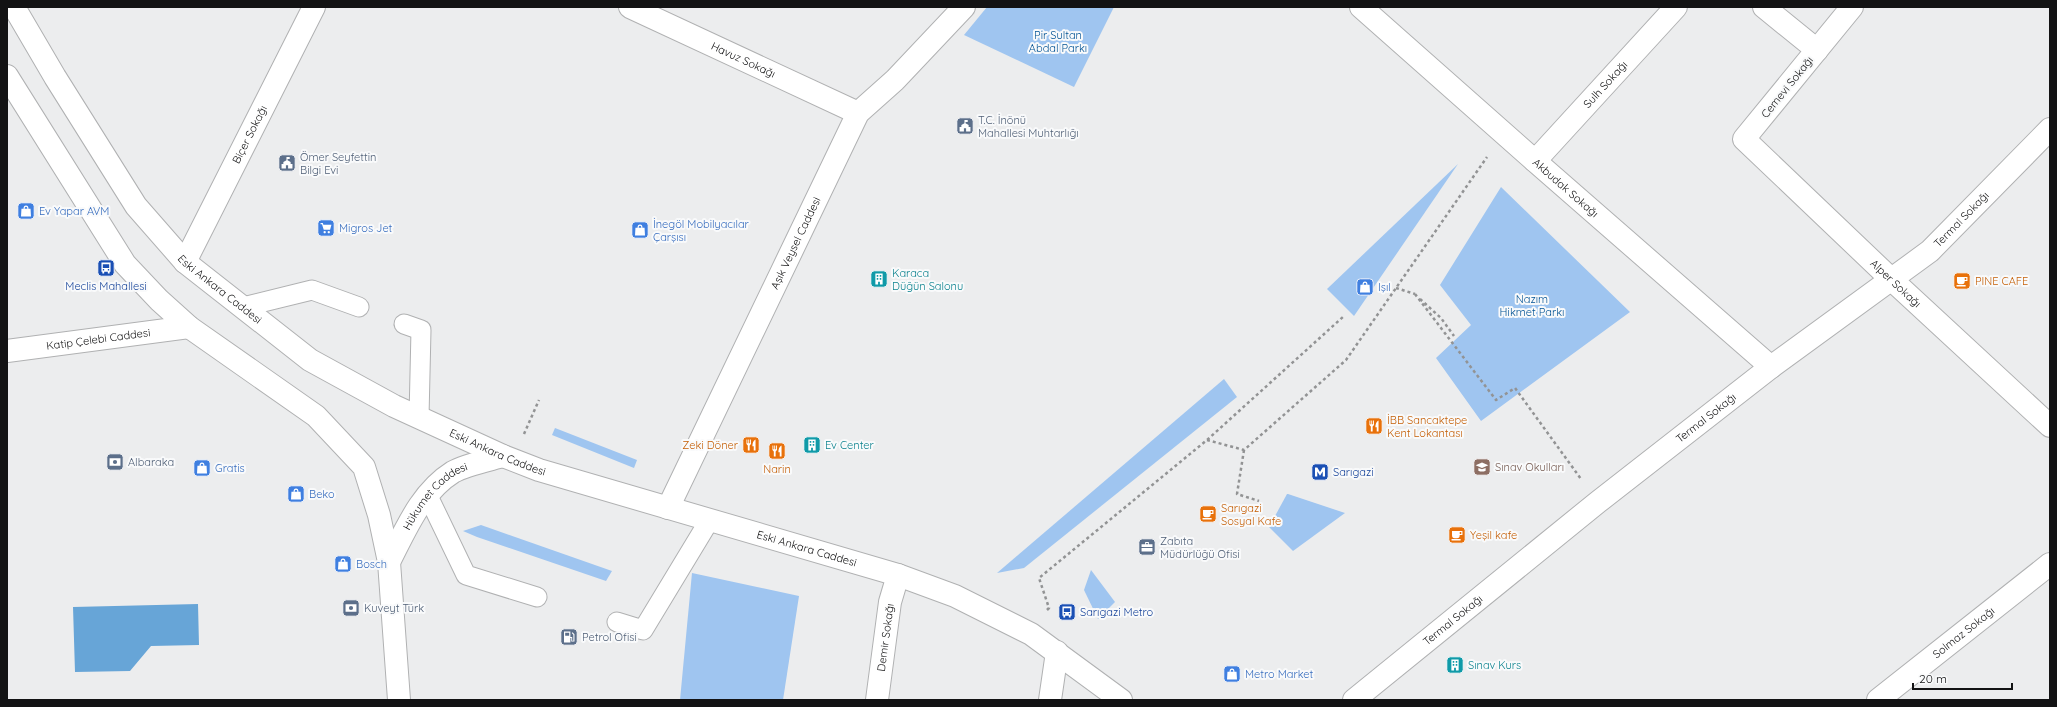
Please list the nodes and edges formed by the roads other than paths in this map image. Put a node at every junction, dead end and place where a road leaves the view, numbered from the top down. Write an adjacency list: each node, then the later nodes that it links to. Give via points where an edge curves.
1 (14, 7): 15 (street, Eski Ankara Caddesi, via 54,77 136,206)
2 (314, 7): 15 (street, Biçer Sokağı)
3 (630, 7): 11 (street, Havuz Sokağı)
4 (964, 7): 11 (street, Aşık Veysel Caddesi, via 895,80)
5 (1361, 7): 14 (street, Akbudak Sokağı)
6 (1676, 7): 14 (street, Sulh Sokağı)
7 (1764, 7): 9 (street, Cemevi Sokağı)
8 (1852, 7): 9 (street)
9 (1817, 50): 13 (street, Cemevi Sokağı)
10 (7, 76): 20 (street, via 125,264)
11 (858, 113): 27 (street, Aşık Veysel Caddesi)
12 (2050, 128): 16 (street, Termal Sokağı, via 1930,250)
13 (1744, 139): 16 (street, Alper Sokağı)
14 (1535, 161): 22 (street, Akbudak Sokağı)
15 (186, 262): 17 (street, Eski Ankara Caddesi)
16 (1892, 280): 22 (street, Termal Sokağı); 24 (street, Alper Sokağı)
17 (243, 307): 18 (lane, via 312,290); 23 (street, Eski Ankara Caddesi, via 310,360)
18 (359, 307)
19 (404, 324): 23 (lane, via 422,330)
20 (189, 327): 21 (street, Katip Çelebi Caddesi); 29 (street, via 316,416 364,467 379,515)
21 (7, 351)
22 (1771, 367): 39 (street, Termal Sokağı, via 1598,502)
23 (418, 417): 25 (street, Eski Ankara Caddesi)
24 (2050, 426)
25 (507, 458): 26 (street, Hükumet Caddesi, via 454,472); 27 (street, Eski Ankara Caddesi, via 551,474)
26 (427, 494): 29 (street, Hükumet Caddesi); 32 (lane, via 466,575)
27 (668, 508): 28 (street, Eski Ankara Caddesi)
28 (709, 521): 31 (street, Eski Ankara Caddesi); 33 (lane, via 643,630)
29 (389, 562): 35 (street)
30 (2050, 564): 40 (street, Solmaz Sokağı)
31 (898, 575): 34 (street, Eski Ankara Caddesi, via 955,596 1031,634); 36 (street, Demir Sokağı, via 890,602)
32 (537, 597)
33 (617, 622)
34 (1057, 652): 37 (street); 38 (street, Eski Ankara Caddesi)
35 (399, 700)
36 (877, 700)
37 (1050, 700)
38 (1121, 700)
39 (1354, 700)
40 (1878, 700)

